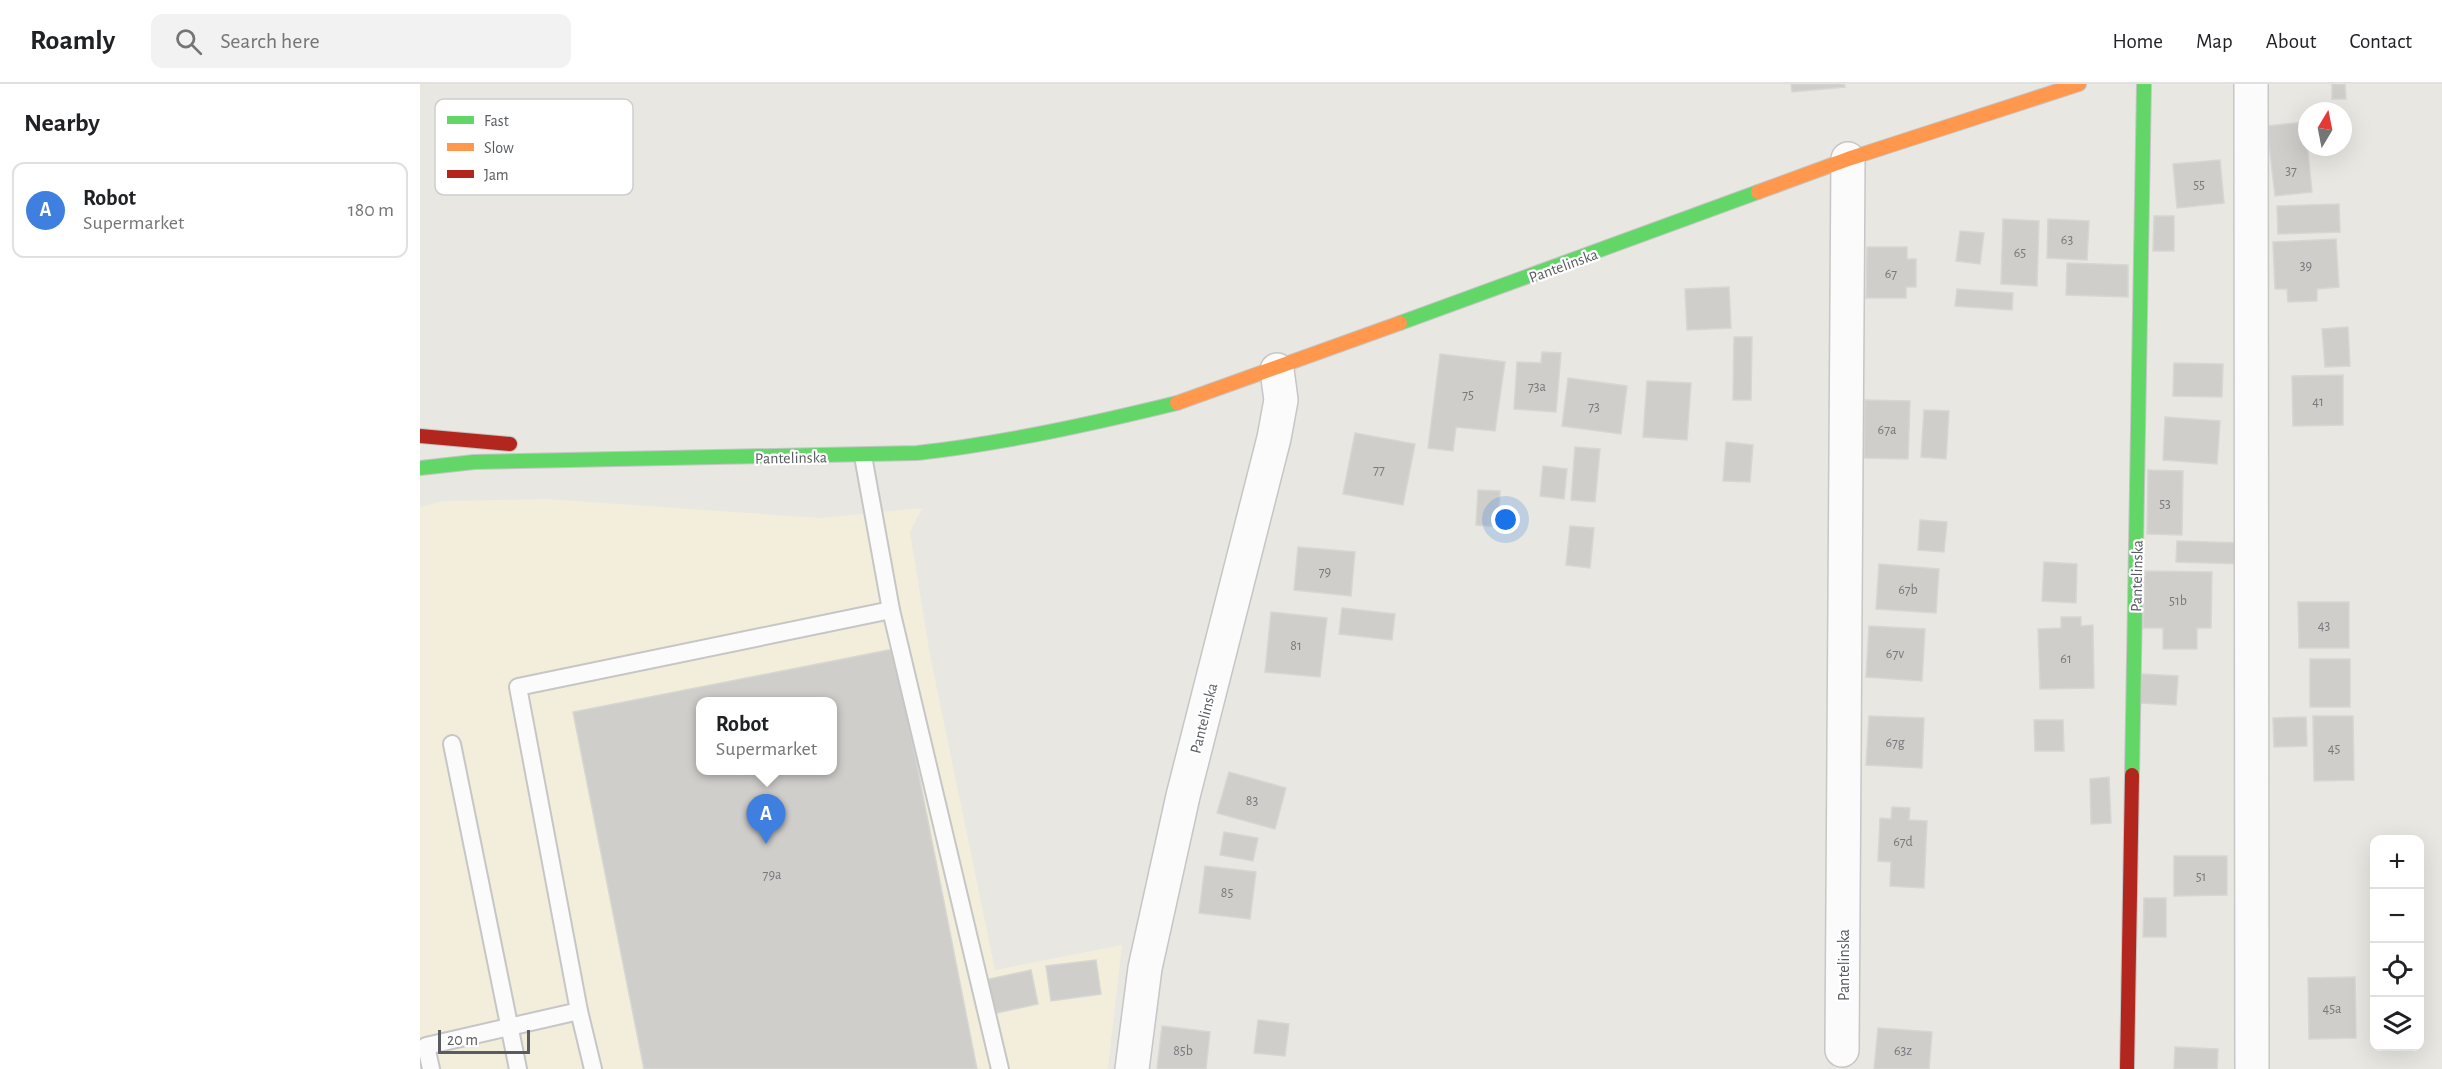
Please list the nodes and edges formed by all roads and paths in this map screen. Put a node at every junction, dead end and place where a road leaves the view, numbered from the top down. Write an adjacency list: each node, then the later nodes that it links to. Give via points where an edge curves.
1 (2079, 84): 4 (main road, Pantelinska)
2 (2145, 84): 20 (main road, Pantelinska)
3 (2251, 84): 21 (street)
4 (1848, 159): 5 (main road, Pantelinska); 14 (street, Pantelinska)
5 (1277, 370): 7 (main road, Pantelinska, via 1193,399 1071,429 976,446); 19 (street, Pantelinska, via 1281,400 1274,438 1183,796 1145,968)
6 (420, 436): 8 (main road)
7 (862, 456): 8 (main road, Pantelinska); 10 (lane)
8 (655, 459): 9 (main road, via 474,462)
9 (420, 468)
10 (891, 610): 12 (lane, via 518,687); 18 (lane)
11 (452, 744): 13 (lane)
12 (579, 1011): 13 (lane); 17 (lane)
13 (509, 1028): 15 (lane, via 426,1046); 16 (lane)
14 (1842, 1050)
15 (431, 1069)
16 (518, 1069)
17 (593, 1069)
18 (1000, 1069)
19 (1132, 1069)
20 (2127, 1069)
21 (2252, 1069)

